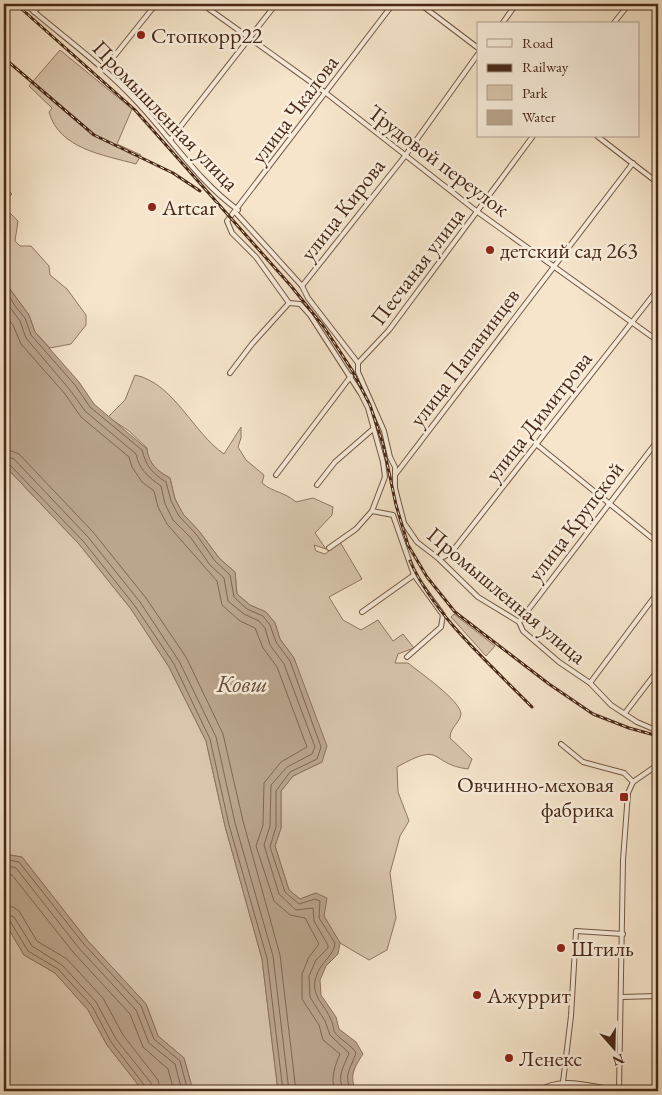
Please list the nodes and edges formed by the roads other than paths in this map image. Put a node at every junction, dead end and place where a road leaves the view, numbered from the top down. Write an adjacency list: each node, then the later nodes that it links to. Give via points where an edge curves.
1 (25, 4): 10 (street, Промышленная улица)
2 (41, 4): 10 (street)
3 (156, 4): 16 (street)
4 (202, 4): 13 (street, Трудовой переулок)
5 (276, 4): 13 (street)
6 (393, 4): 17 (street, улица Чкалова)
7 (420, 4): 14 (street)
8 (516, 4): 11 (street)
9 (629, 4): 12 (street)
10 (34, 12): 16 (street, Промышленная улица)
11 (503, 22)
12 (615, 22)
13 (248, 38): 17 (street, Трудовой переулок); 20 (street)
14 (477, 47)
15 (477, 55): 21 (street, улица Кирова)
16 (104, 69): 20 (street, Промышленная улица)
17 (326, 93): 21 (street, Трудовой переулок); 24 (street, улица Чкалова)
18 (533, 138): 25 (street, Песчаная улица)
19 (600, 138): 22 (street)
20 (170, 140): 24 (street, Промышленная улица, via 212,189)
21 (405, 156): 25 (street, Трудовой переулок); 27 (street, улица Кирова)
22 (633, 163): 23 (street); 26 (street, улица Папанинцев)
23 (658, 183)
24 (237, 211): 27 (street, Промышленная улица); 29 (street, улица Чкалова, via 227,222 232,233 256,257)
25 (478, 213): 26 (street, Трудовой переулок); 32 (street, Песчаная улица, via 389,330)
26 (554, 265): 30 (street, Трудовой переулок); 39 (street, улица Папанинцев)
27 (302, 286): 32 (street, Промышленная улица)
28 (658, 289): 30 (street, улица Димитрова)
29 (288, 303): 33 (street); 34 (street, via 300,304 310,315)
30 (633, 323): 31 (street, Трудовой переулок); 37 (street, улица Димитрова)
31 (658, 341)
32 (358, 363): 39 (street, Промышленная улица, via 358,372 384,431 395,467)
33 (230, 373)
34 (350, 376): 35 (street, via 368,408); 38 (street)
35 (373, 429): 40 (street, via 335,462); 42 (street, via 385,477)
36 (658, 440): 41 (street, улица Крупской)
37 (536, 444): 41 (street); 45 (street, улица Димитрова, via 452,553)
38 (276, 475)
39 (394, 476): 45 (street, Промышленная улица, via 407,529 422,547)
40 (317, 485)
41 (609, 503): 43 (street); 49 (street, улица Крупской)
42 (372, 510): 44 (street, via 356,529); 46 (street, Промышленная улица, via 393,515)
43 (658, 543)
44 (329, 548)
45 (439, 559): 49 (street, Промышленная улица, via 478,597)
46 (414, 575): 48 (street); 50 (street, Промышленная улица, via 442,616 441,627)
47 (658, 592): 52 (street)
48 (362, 612)
49 (518, 622): 52 (street, Промышленная улица, via 523,631)
50 (407, 657)
51 (658, 670): 53 (street)
52 (590, 683): 53 (street, Промышленная улица, via 611,705)
53 (625, 713): 54 (street, Промышленная улица)
54 (658, 731)
55 (561, 744): 58 (street, via 583,762 624,773)
56 (657, 765): 57 (street); 58 (street)
57 (658, 772)
58 (633, 782): 59 (street, via 628,792 623,860)
59 (623, 934): 61 (street); 62 (street, via 576,931)
60 (658, 996): 61 (street)
61 (621, 997): 64 (street)
62 (563, 1082): 63 (street, via 550,1084); 64 (street)
63 (539, 1091)
64 (619, 1091)

